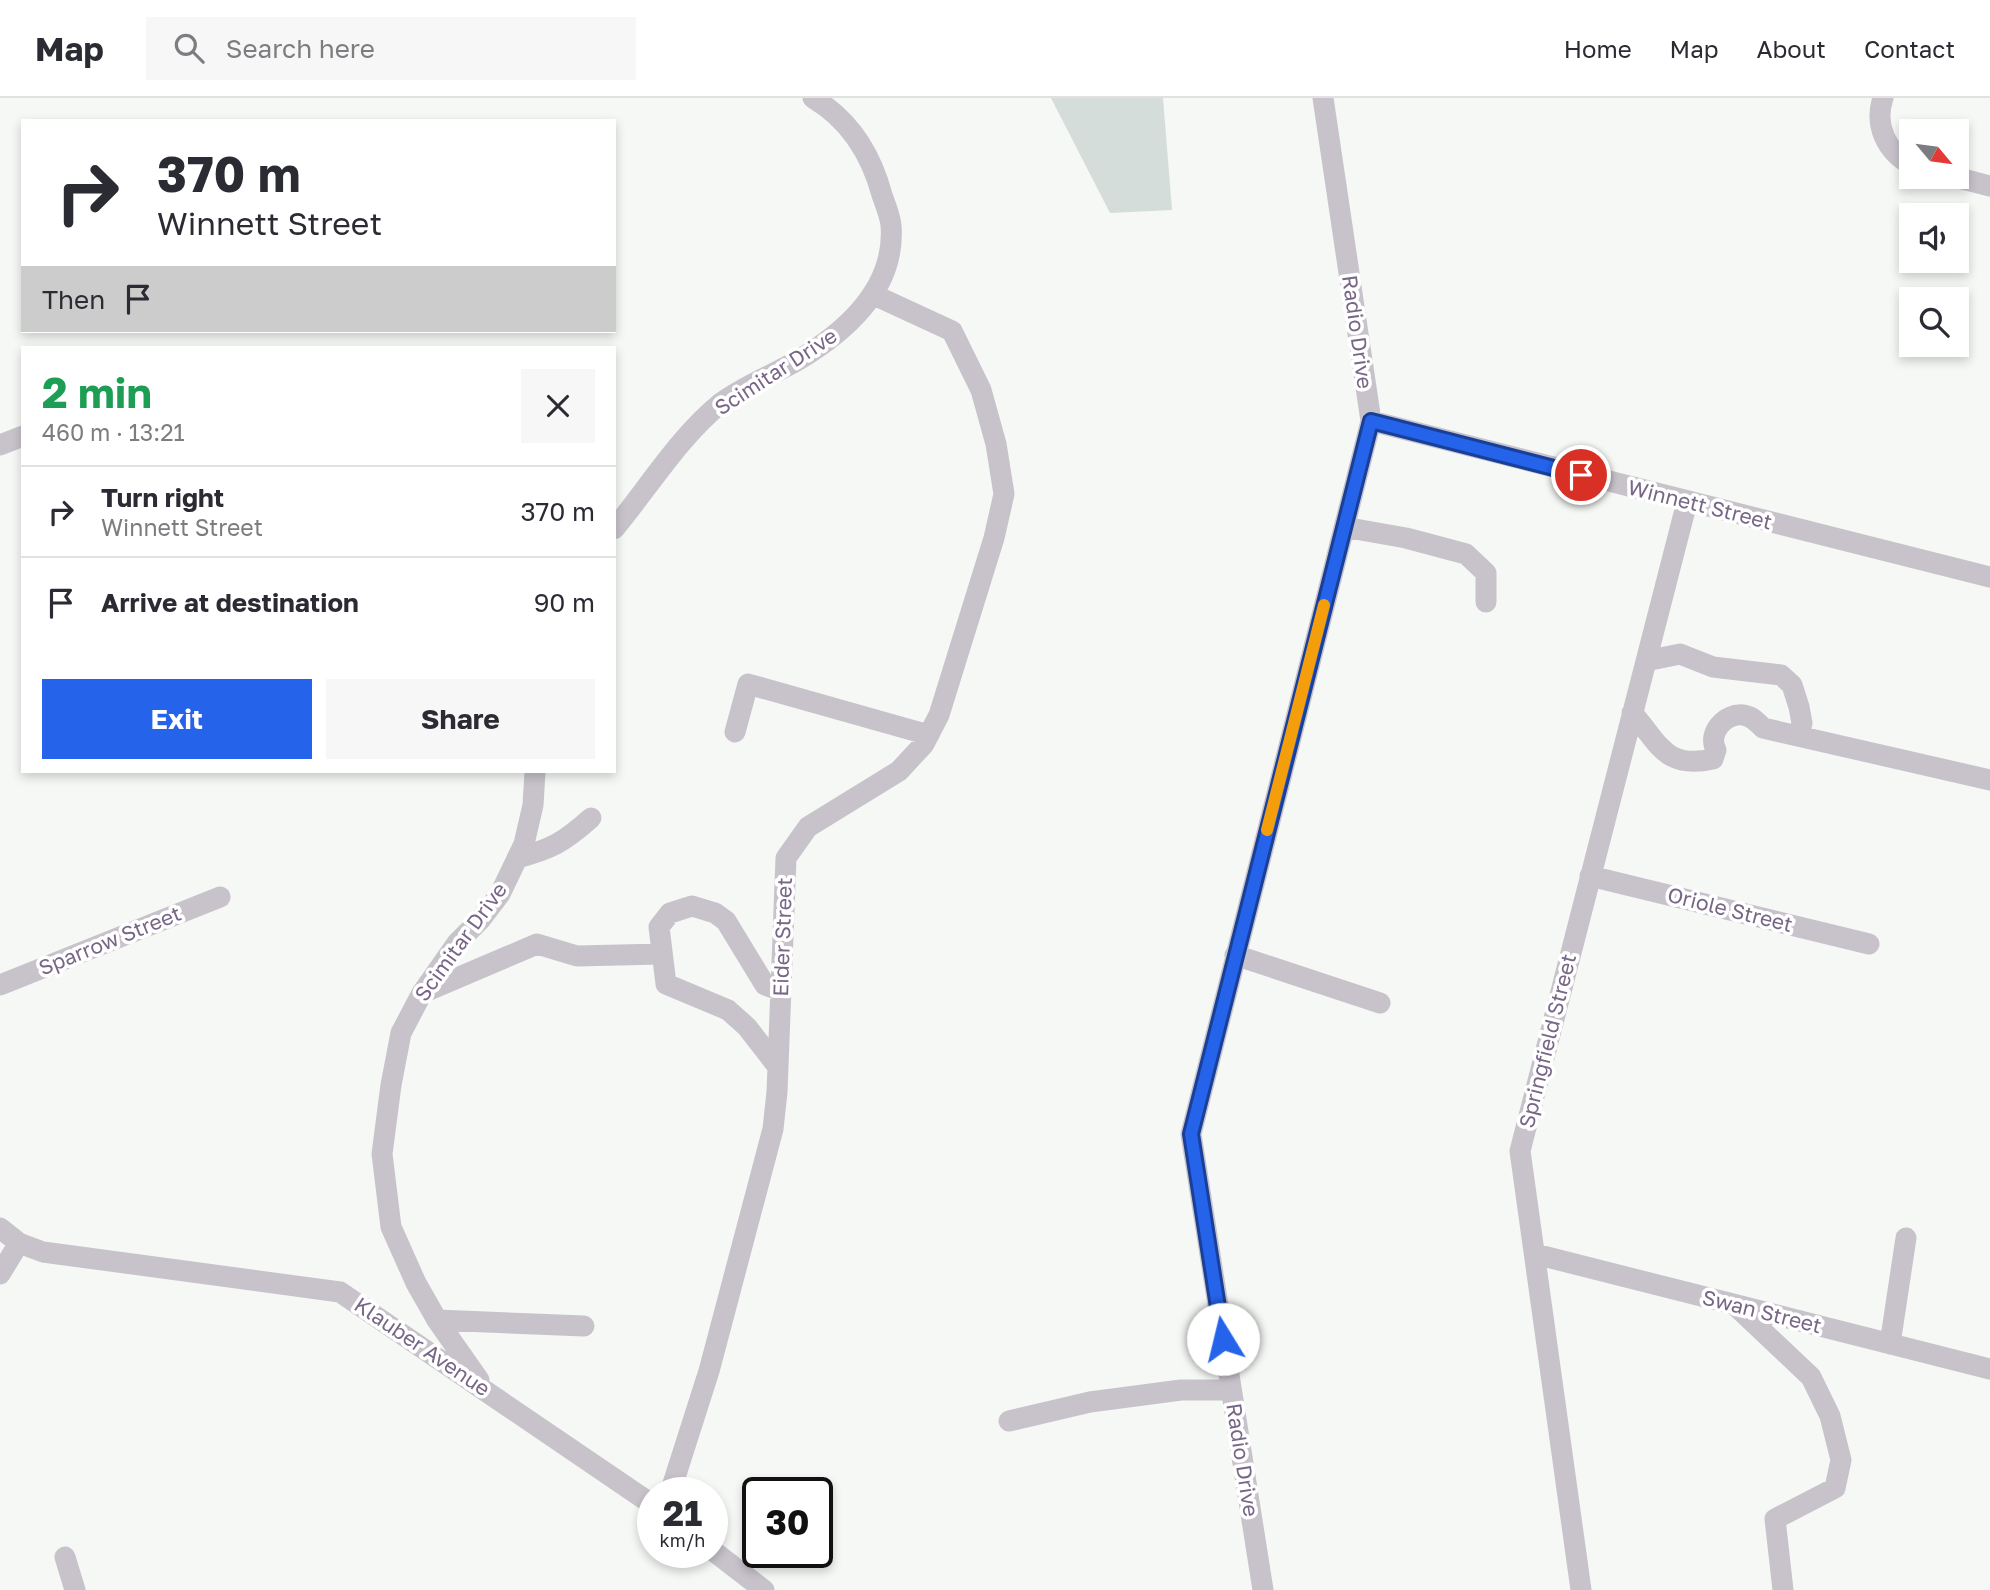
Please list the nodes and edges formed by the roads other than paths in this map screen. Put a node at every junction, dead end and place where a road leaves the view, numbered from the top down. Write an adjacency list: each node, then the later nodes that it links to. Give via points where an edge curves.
1 (813, 98): 7 (street, Scimitar Drive, via 830,108 861,141 876,172 891,225 888,264)
2 (1323, 98): 8 (street, Radio Drive)
3 (1883, 98): 4 (street, via 1883,134)
4 (1899, 157)
5 (1969, 181): 6 (street)
6 (1990, 186)
7 (874, 295): 12 (street, Scimitar Drive, via 849,324 821,345 722,403 679,445); 19 (street, Eider Street, via 952,331 981,390 1004,494 939,715)
8 (1371, 421): 11 (street, Winnett Street); 13 (street, Radio Drive)
9 (21, 437): 10 (street)
10 (0, 445)
11 (1687, 502): 14 (street, Winnett Street); 16 (street, Springfield Street)
12 (616, 526)
13 (1344, 527): 15 (street, via 1466,554 1486,573); 29 (street, Radio Drive)
14 (1990, 577)
15 (1486, 602)
16 (1646, 661): 17 (street, Springfield Street); 20 (street, via 1680,654 1713,667 1781,675 1791,685 1799,707)
17 (1632, 713): 20 (street, via 1665,753 1688,760 1713,759 1714,733 1733,716 1744,715 1763,728); 25 (street, Springfield Street)
18 (735, 732): 19 (street, via 748,684)
19 (929, 735): 31 (street, Eider Street, via 899,771 808,827 786,858)
20 (1799, 736): 22 (street)
21 (535, 773): 24 (street, Scimitar Drive, via 533,805)
22 (1990, 780)
23 (591, 818): 24 (street, via 549,849)
24 (517, 858): 32 (street, Scimitar Drive, via 500,894)
25 (1590, 876): 27 (street, Oriole Street); 38 (street, Springfield Street, via 1520,1151)
26 (220, 897): 30 (street, Sparrow Street)
27 (1869, 944)
28 (662, 954): 31 (street, via 659,927 670,913 692,906 726,921 765,985); 32 (street, via 577,956 537,944); 34 (street, via 666,984 728,1010)
29 (1235, 955): 33 (street); 45 (street, Radio Drive, via 1191,1134)
30 (0, 985)
31 (781, 990): 34 (street, Eider Street)
32 (422, 993): 41 (street, Scimitar Drive, via 401,1032 382,1154 391,1227)
33 (1380, 1003)
34 (778, 1066): 48 (street, Eider Street, via 773,1129 709,1371)
35 (0, 1228): 37 (street, Klauber Avenue)
36 (1906, 1238): 43 (street)
37 (19, 1243): 39 (street); 46 (street, Klauber Avenue, via 43,1252 340,1292)
38 (1535, 1254): 40 (street, Swan Street); 55 (street, Springfield Street)
39 (0, 1274)
40 (1735, 1306): 43 (street, Swan Street); 56 (street, via 1811,1377 1830,1416 1841,1460 1835,1488 1776,1519)
41 (437, 1320): 42 (street); 46 (street, Scimitar Drive, via 480,1381)
42 (584, 1326)
43 (1890, 1344): 44 (street, Swan Street)
44 (1990, 1369)
45 (1231, 1390): 47 (street, via 1181,1390 1090,1402); 54 (street, Radio Drive)
46 (513, 1408): 49 (street, Klauber Avenue)
47 (1009, 1421)
48 (675, 1477)
49 (637, 1494)
50 (65, 1557): 52 (street)
51 (728, 1562): 53 (street)
52 (75, 1590)
53 (764, 1590)
54 (1263, 1590)
55 (1581, 1590)
56 (1783, 1590)

